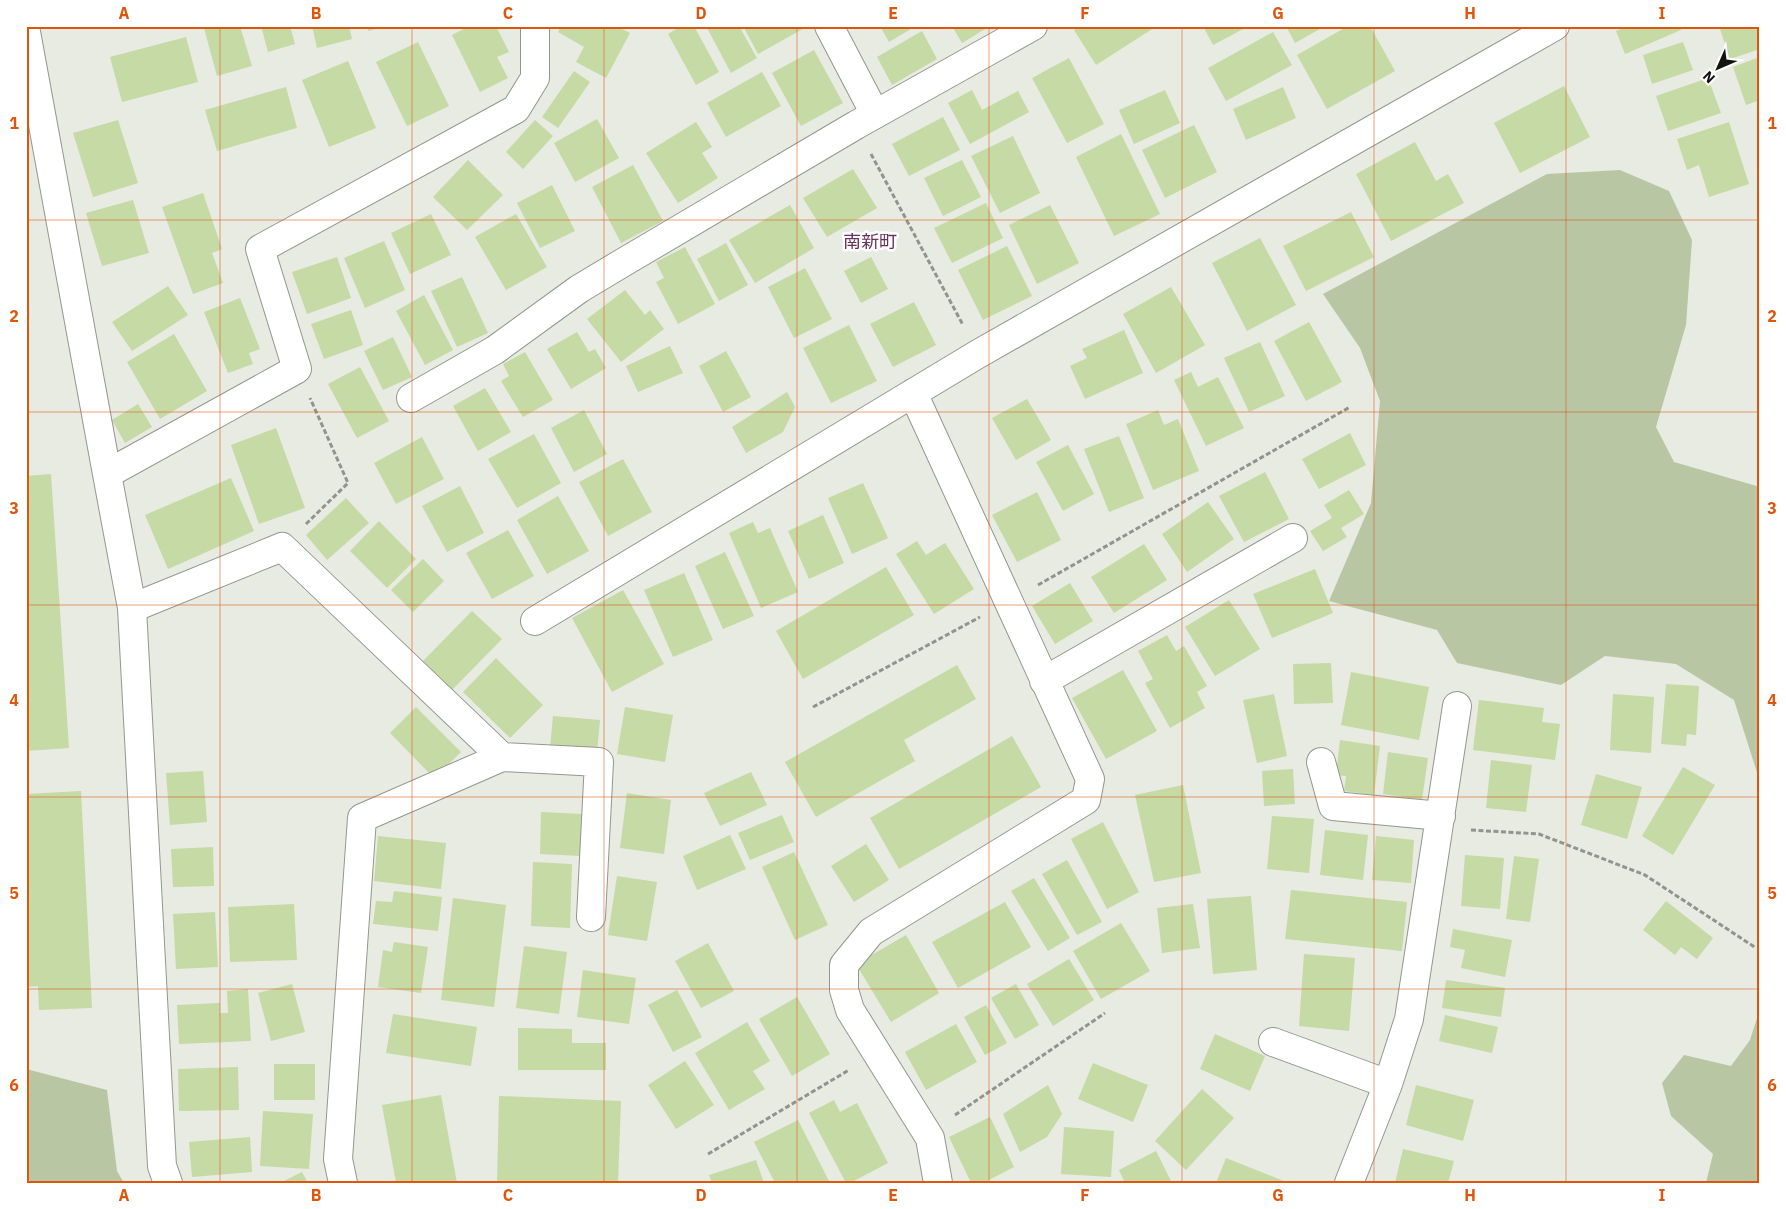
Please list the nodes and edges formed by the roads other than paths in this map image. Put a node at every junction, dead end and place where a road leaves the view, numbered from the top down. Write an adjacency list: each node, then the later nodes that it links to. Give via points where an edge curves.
1 (42, 26): 6 (street)
2 (535, 26): 10 (street, via 535,78 516,109 260,249 297,369)
3 (829, 26): 7 (street)
4 (1033, 26): 7 (street)
5 (1555, 26): 8 (street)
6 (26, 31): 10 (street)
7 (865, 119): 9 (street, via 579,289 495,350)
8 (913, 393): 13 (street); 14 (street)
9 (411, 398)
10 (107, 474): 12 (street)
11 (1293, 538): 14 (street)
12 (132, 608): 16 (street, via 282,547); 22 (street, via 161,1156)
13 (535, 621)
14 (1044, 681): 24 (street, via 1090,779 1086,800 871,932 844,965 844,990 850,1010 927,1134)
15 (1457, 706): 18 (street)
16 (502, 757): 19 (street, via 599,762); 23 (street, via 362,818 338,1160)
17 (1321, 762): 18 (street, via 1333,806)
18 (1440, 822): 21 (street, via 1409,1019)
19 (592, 917)
20 (1273, 1042): 21 (street)
21 (1388, 1084): 25 (street)
22 (168, 1183)
23 (343, 1183)
24 (938, 1183)
25 (1349, 1183)

